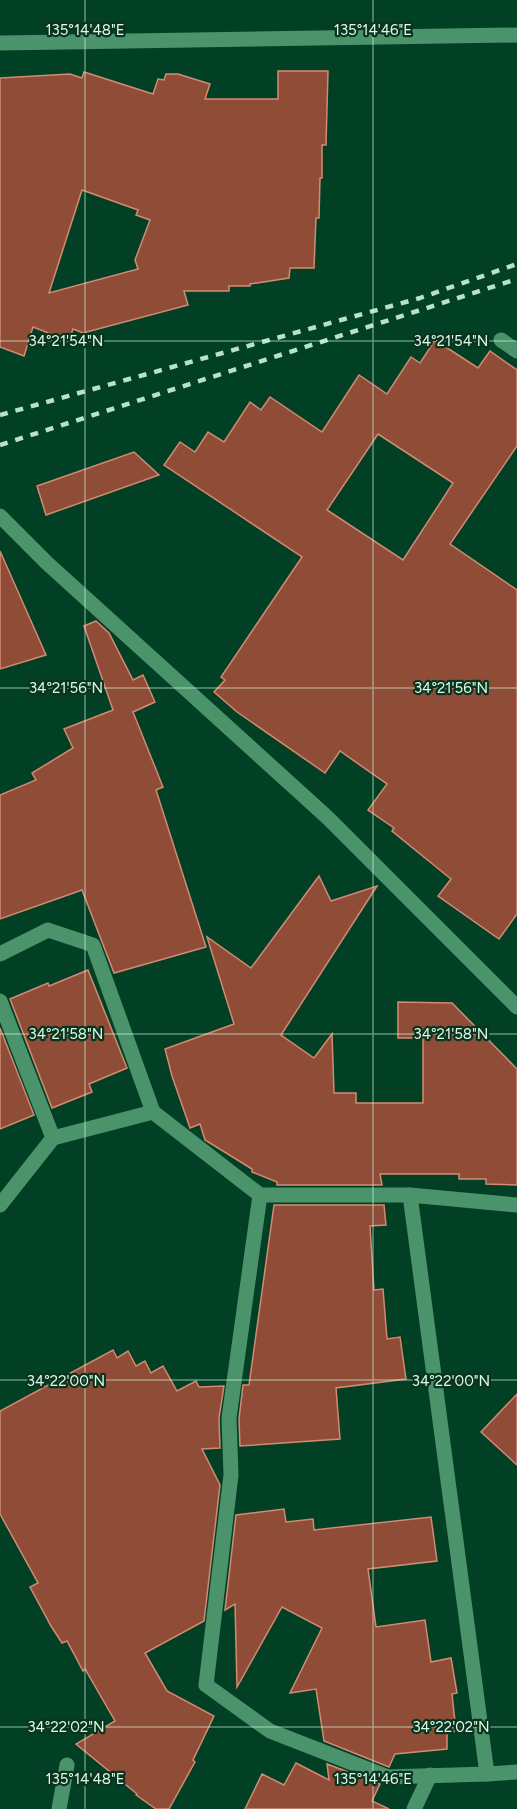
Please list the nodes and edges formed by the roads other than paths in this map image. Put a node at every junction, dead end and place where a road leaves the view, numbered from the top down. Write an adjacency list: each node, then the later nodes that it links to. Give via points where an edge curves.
1 (517, 35): 2 (street)
2 (0, 43)
3 (501, 340): 4 (street)
4 (517, 351)
5 (0, 516): 8 (street, via 328,818)
6 (0, 954): 9 (street, via 48,930 93,945)
7 (0, 1001): 10 (street)
8 (517, 1007)
9 (153, 1112): 10 (street); 11 (street)
10 (52, 1138): 14 (street)
11 (260, 1195): 12 (street); 18 (street, via 229,1418 231,1475 206,1685 270,1731 388,1777)
12 (410, 1196): 13 (street); 17 (street)
13 (517, 1204)
14 (0, 1205)
15 (67, 1766): 19 (street)
16 (517, 1772): 17 (street)
17 (487, 1774): 18 (street)
18 (430, 1775): 20 (street)
19 (59, 1809)
20 (414, 1809)

